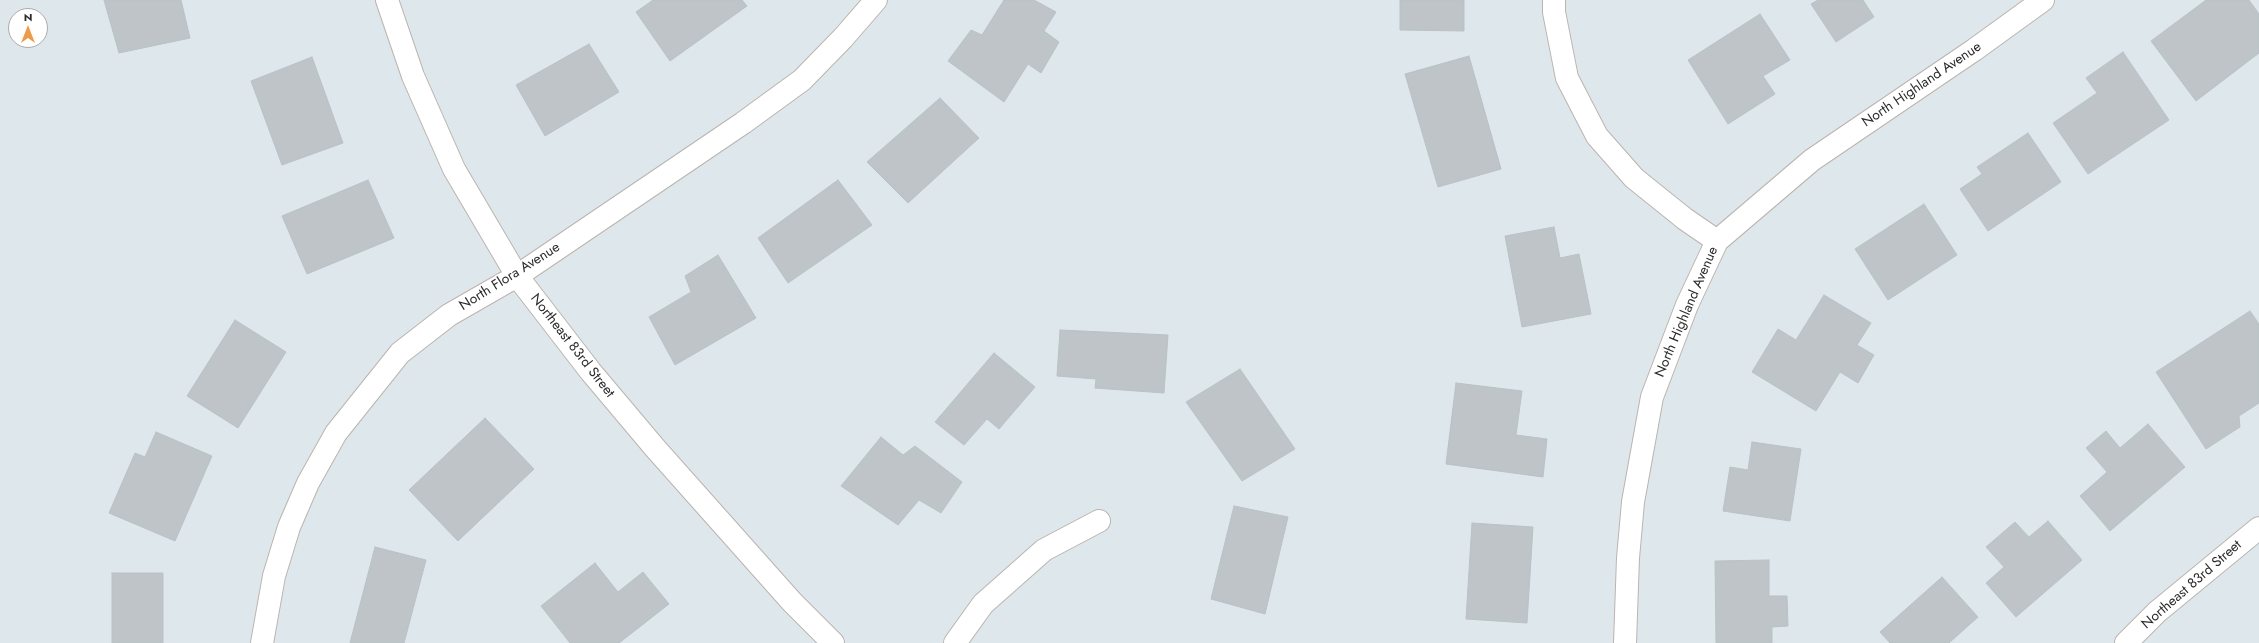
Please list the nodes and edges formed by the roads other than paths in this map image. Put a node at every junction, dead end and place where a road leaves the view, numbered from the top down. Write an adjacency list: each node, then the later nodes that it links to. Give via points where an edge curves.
1 (387, 0): 6 (street, Northeast 83rd Street, via 413,76 454,169)
2 (876, 0): 6 (street, North Flora Avenue, via 802,80)
3 (1554, 0): 5 (street, via 1567,78 1597,136 1634,178)
4 (2043, 0): 5 (street, North Highland Avenue, via 1812,160)
5 (1717, 241): 12 (street, North Highland Avenue, via 1687,304 1652,397 1633,502)
6 (517, 276): 9 (street, North Flora Avenue, via 450,315 400,353 336,433 308,483 290,527 274,576); 10 (street, Northeast 83rd Street, via 591,372 656,448 792,602)
7 (1099, 521): 11 (street, via 1044,550 984,604)
8 (2259, 528): 13 (street, Northeast 83rd Street, via 2157,612)
9 (262, 643)
10 (833, 643)
11 (955, 643)
12 (1625, 643)
13 (2126, 643)

